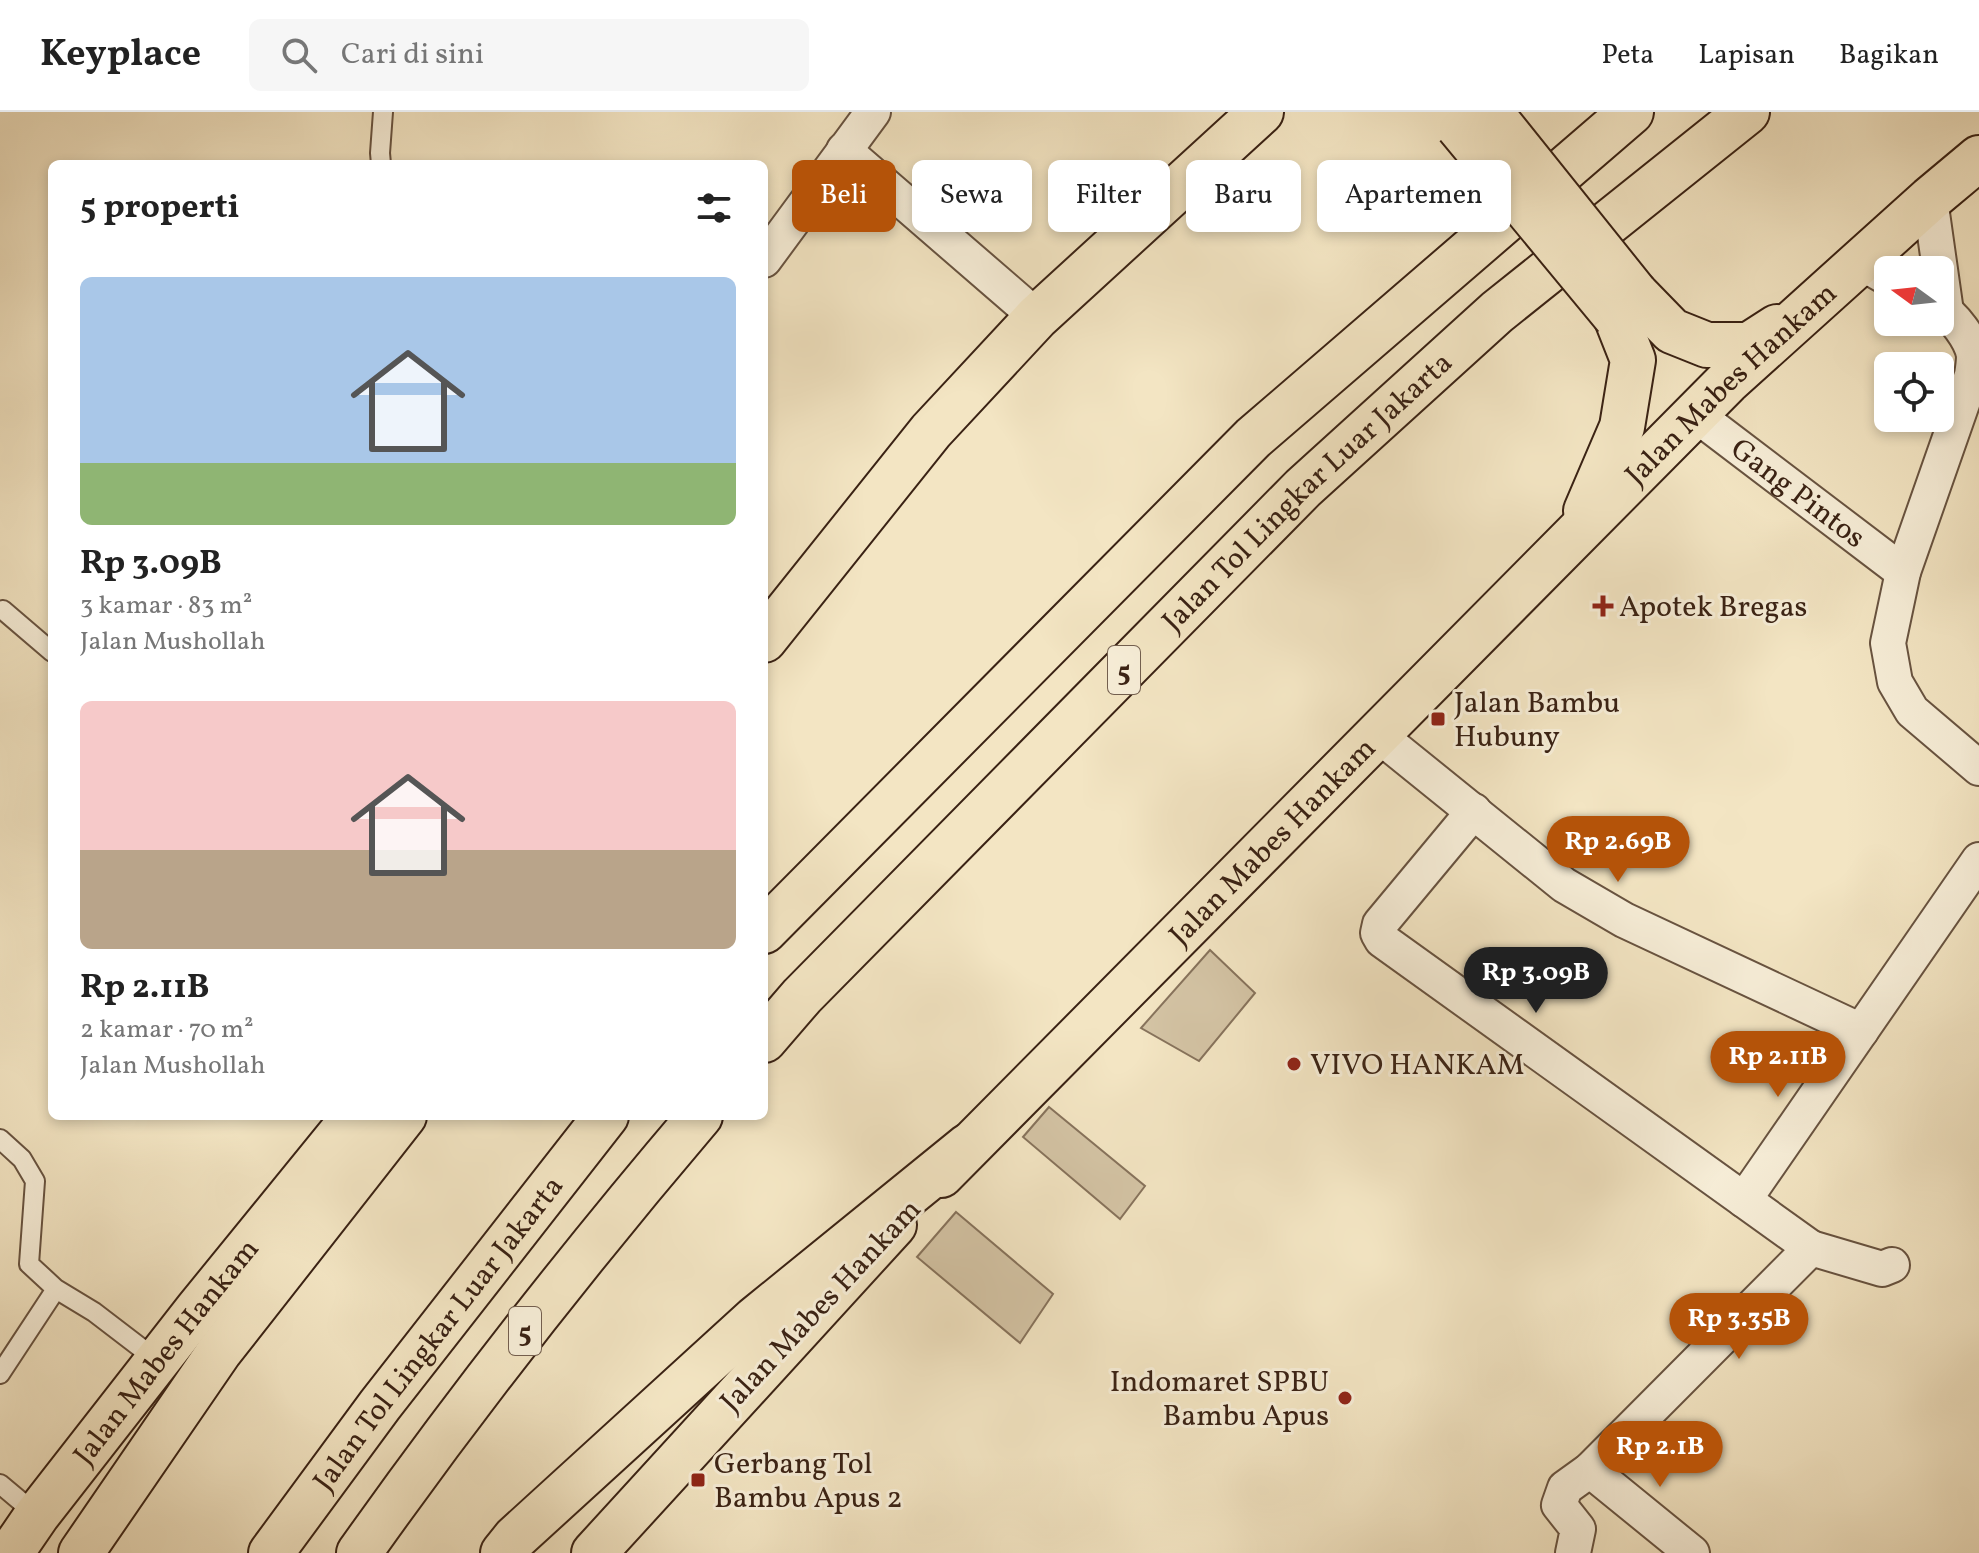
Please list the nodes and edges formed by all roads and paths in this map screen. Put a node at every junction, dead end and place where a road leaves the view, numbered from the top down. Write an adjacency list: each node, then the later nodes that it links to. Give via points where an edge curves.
1 (383, 112): 10 (lane)
2 (873, 112): 8 (street)
3 (1284, 112): 7 (main road)
4 (1631, 112): 30 (main road, 5, via 1253,438)
5 (1747, 112): 32 (main road, Jalan Tol Lingkar Luar Jakarta / 5, via 1497,312 1303,488)
6 (1462, 117): 17 (main road, bridge)
7 (1250, 123): 18 (main road)
8 (844, 150): 12 (street); 18 (street)
9 (1979, 158): 11 (main road, Jalan Mabes Hankam)
10 (381, 160)
11 (1930, 199): 13 (main road, Jalan Mabes Hankam); 14 (street)
12 (768, 254)
13 (1885, 256)
14 (1937, 256)
15 (1874, 270): 16 (main road, Jalan Mabes Hankam)
16 (1816, 302): 17 (main road, via 1749,345 1707,345); 20 (main road, Jalan Mabes Hankam)
17 (1626, 305): 21 (main road, via 1633,360 1622,427)
18 (1037, 317): 24 (main road, via 931,431)
19 (1954, 323): 22 (street, via 1969,341 1972,375)
20 (1695, 414): 21 (main road, Jalan Mabes Hankam); 22 (street, Gang Pintos)
21 (1576, 533): 26 (main road, Jalan Mabes Hankam)
22 (1903, 572): 27 (street, via 1888,643 1895,682 1912,711)
23 (3, 610): 25 (lane)
24 (768, 635)
25 (48, 649)
26 (1377, 734): 28 (street); 38 (main road, Jalan Mabes Hankam)
27 (1979, 768)
28 (1474, 811): 31 (street, via 1593,903); 39 (street, via 1380,924 1382,940)
29 (1979, 860): 31 (street)
30 (768, 927)
31 (1861, 1031): 39 (street)
32 (768, 1035)
33 (352, 1120): 43 (main road, Jalan Mabes Hankam)
34 (401, 1120): 49 (main road, via 219,1352)
35 (603, 1120): 50 (main road, Jalan Tol Lingkar Luar Jakarta / 5)
36 (697, 1120): 51 (main road, 5, via 465,1407)
37 (0, 1139): 42 (lane, via 22,1159 35,1181 29,1264)
38 (968, 1146): 52 (main road, via 755,1319); 53 (main road, Jalan Mabes Hankam)
39 (1744, 1200): 40 (street)
40 (1811, 1248): 41 (street, via 1882,1269); 45 (street)
41 (1892, 1265)
42 (56, 1289): 43 (lane); 44 (lane)
43 (158, 1361): 47 (main road, Jalan Mabes Hankam)
44 (0, 1374)
45 (1590, 1470): 54 (street, via 1560,1497 1559,1505 1578,1529); 55 (street)
46 (0, 1484): 47 (lane)
47 (37, 1515): 48 (main road, Jalan Mabes Hankam)
48 (11, 1553)
49 (81, 1553)
50 (271, 1553)
51 (359, 1553)
52 (503, 1553)
53 (594, 1553)
54 (1573, 1553)
55 (1692, 1553)

